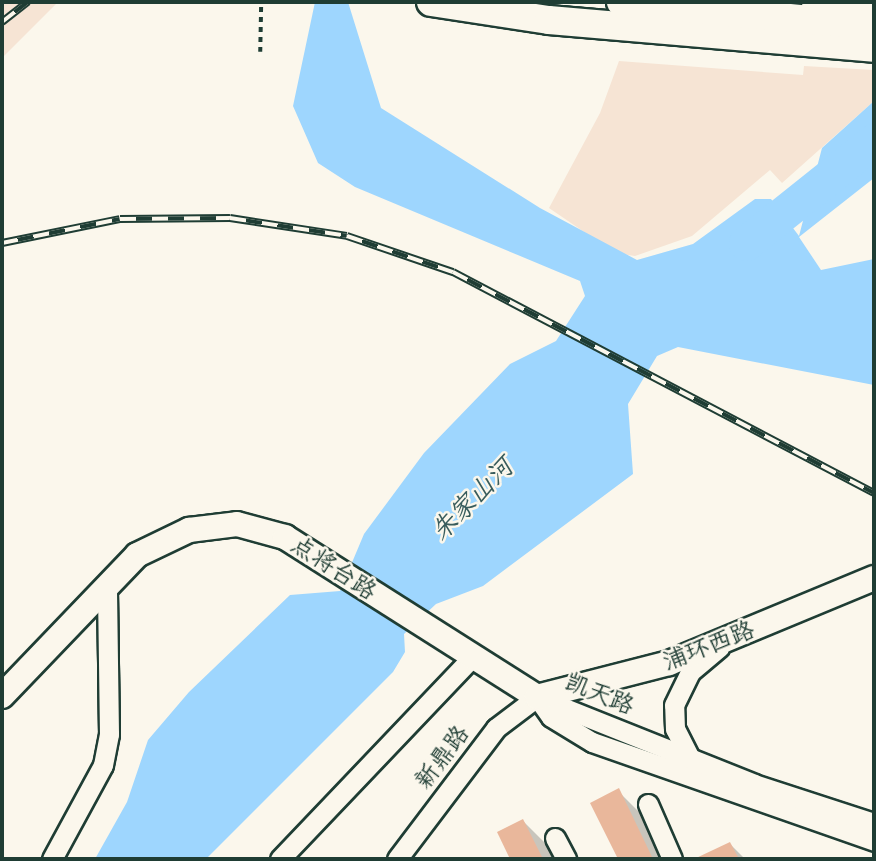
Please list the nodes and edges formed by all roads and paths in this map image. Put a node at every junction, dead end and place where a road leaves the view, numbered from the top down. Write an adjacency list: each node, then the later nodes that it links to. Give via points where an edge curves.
1 (261, 2): 8 (path)
2 (431, 2): 7 (highway, via 549,20)
3 (621, 2): 6 (highway)
4 (761, 2): 5 (main road)
5 (874, 11)
6 (874, 26)
7 (874, 48)
8 (260, 52)
9 (874, 578): 11 (main road, 浦环西路)
10 (107, 587): 12 (main road, 点将台路, via 137,555 190,530 237,524 285,537); 13 (main road, 点将台路); 20 (street, via 108,734 103,765)
11 (729, 640): 14 (main road, 浦环西路, via 617,679); 15 (street, via 680,686 675,729)
12 (473, 656): 14 (main road, 点将台路); 21 (street)
13 (2, 696)
14 (537, 696): 15 (street, 凯天路); 19 (street, 凯天路, via 551,718 592,742); 22 (street, 新鼎路, via 496,728)
15 (690, 758): 17 (street, 凯天路)
16 (648, 804): 24 (street)
17 (874, 823)
18 (555, 838): 23 (street)
19 (874, 841)
20 (52, 859)
21 (280, 859)
22 (397, 859)
23 (566, 859)
24 (672, 859)

